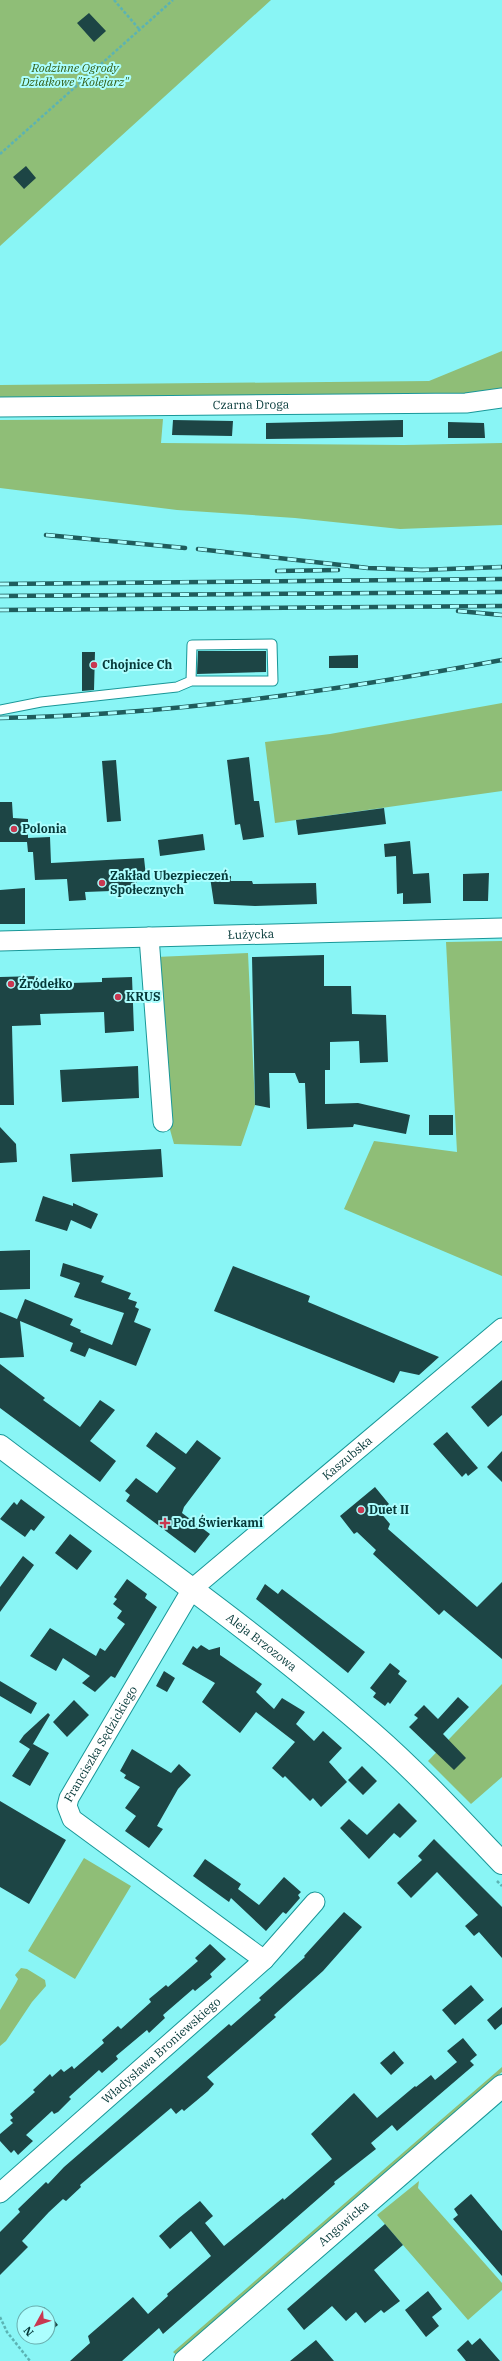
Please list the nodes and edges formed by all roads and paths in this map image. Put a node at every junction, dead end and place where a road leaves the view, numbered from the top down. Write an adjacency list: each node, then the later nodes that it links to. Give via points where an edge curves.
1 (114, 0): 3 (path)
2 (173, 0): 3 (path)
3 (140, 30): 4 (path)
4 (0, 154)
5 (502, 398): 6 (street, Czarna Droga, via 466,403)
6 (0, 407)
7 (190, 681): 7 (lane, via 273,681 272,644 192,645); 8 (lane, via 177,687 41,702)
8 (0, 710)
9 (502, 928): 10 (street, Łużycka)
10 (149, 937): 11 (street, Łużycka); 12 (street)
11 (0, 941)
12 (163, 1122)
13 (502, 1328): 15 (street, Kaszubska)
14 (0, 1446): 15 (street, Aleja Brzozowa)
15 (192, 1589): 16 (street, Aleja Brzozowa, via 373,1733); 18 (street, Franciszka Sędzickiego, via 69,1798 68,1813 83,1828)
16 (502, 1863)
17 (315, 1902): 18 (street, Władysława Broniewskiego)
18 (264, 1960): 20 (street, Władysława Broniewskiego)
19 (502, 2086): 23 (street, Angowicka)
20 (4, 2181)
21 (0, 2317): 22 (path, via 7,2332)
22 (30, 2361)
23 (185, 2361)

